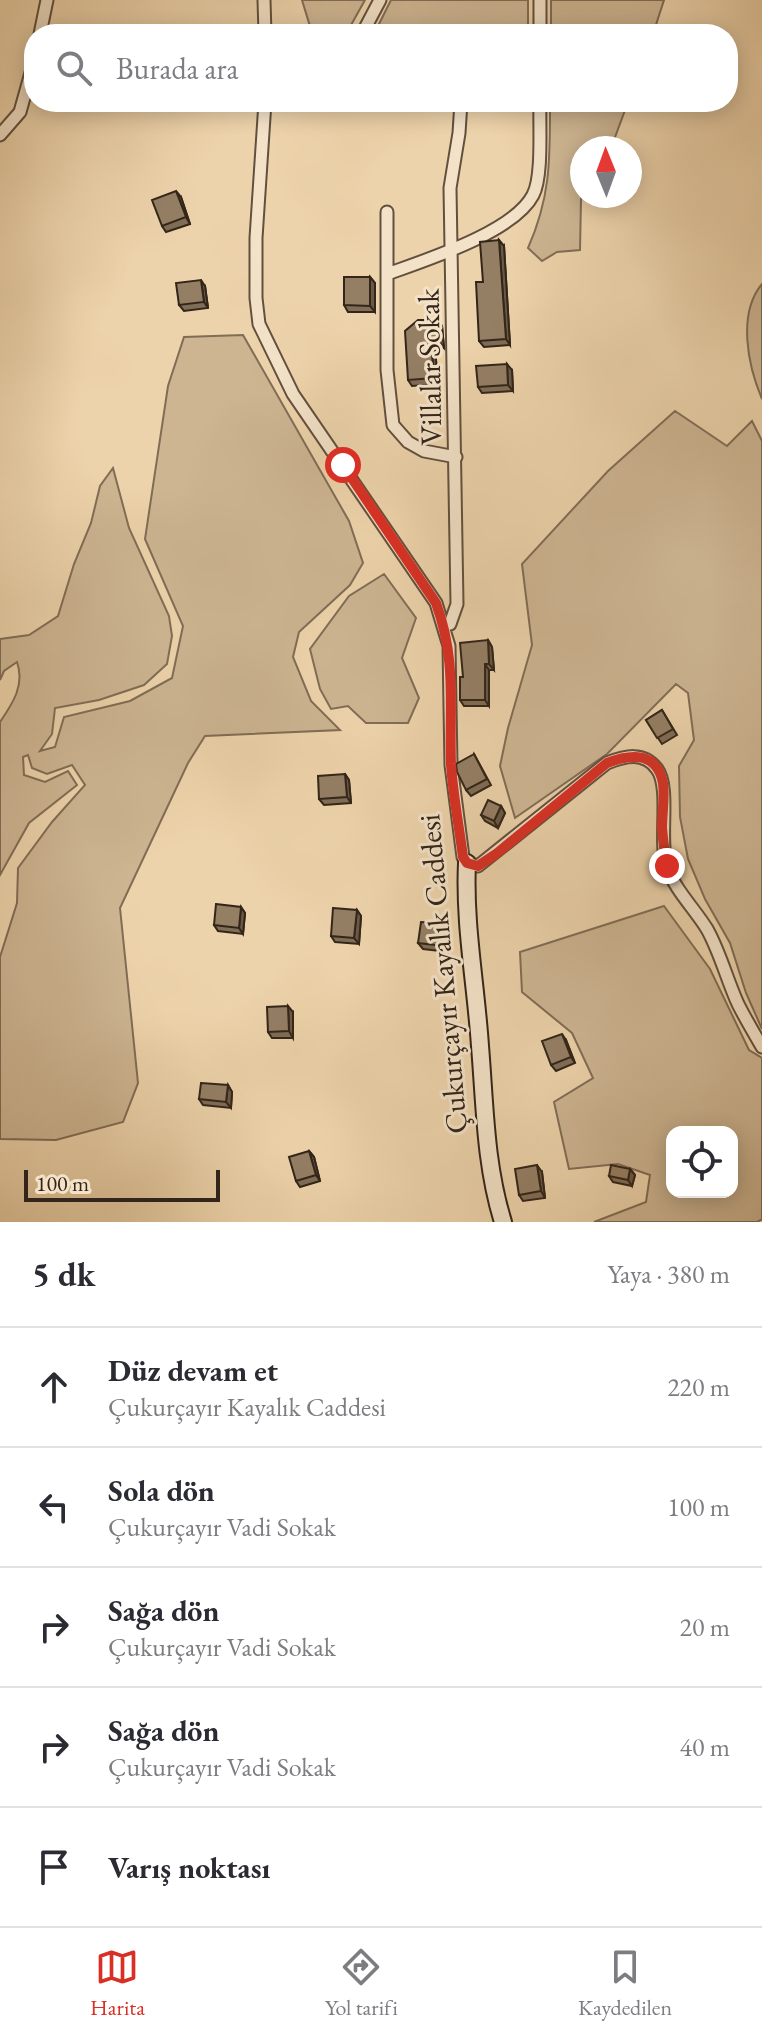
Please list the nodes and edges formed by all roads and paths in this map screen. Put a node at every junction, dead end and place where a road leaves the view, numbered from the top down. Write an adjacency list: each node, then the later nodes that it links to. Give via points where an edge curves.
1 (47, 0): 5 (street)
2 (264, 0): 6 (street)
3 (380, 0): 7 (street)
4 (540, 0): 8 (street)
5 (42, 24)
6 (265, 24)
7 (367, 24)
8 (540, 24)
9 (24, 98): 13 (street, via 20,112)
10 (264, 112): 18 (street, Çukurçayır Kayalık Caddesi, via 256,238 259,324 293,394 436,603)
11 (460, 112): 15 (street, Villalar Sokak, via 450,188)
12 (540, 112): 15 (street, via 534,194 516,217)
13 (0, 135)
14 (387, 212): 16 (street)
15 (451, 251): 16 (street); 17 (street, Villalar Sokak)
16 (387, 274): 17 (street, via 393,425 424,451)
17 (456, 457): 18 (street, Villalar Sokak, via 457,604 450,624)
18 (443, 624): 19 (street, Çukurçayır Kayalık Caddesi, via 449,646 451,765)
19 (467, 863): 20 (street, via 478,866 496,854 607,763 627,755 644,758 663,782 667,866 707,930); 21 (street, Çukurçayır Kayalık Caddesi, via 465,900 485,1130 492,1187)
20 (762, 1047)
21 (503, 1222)

